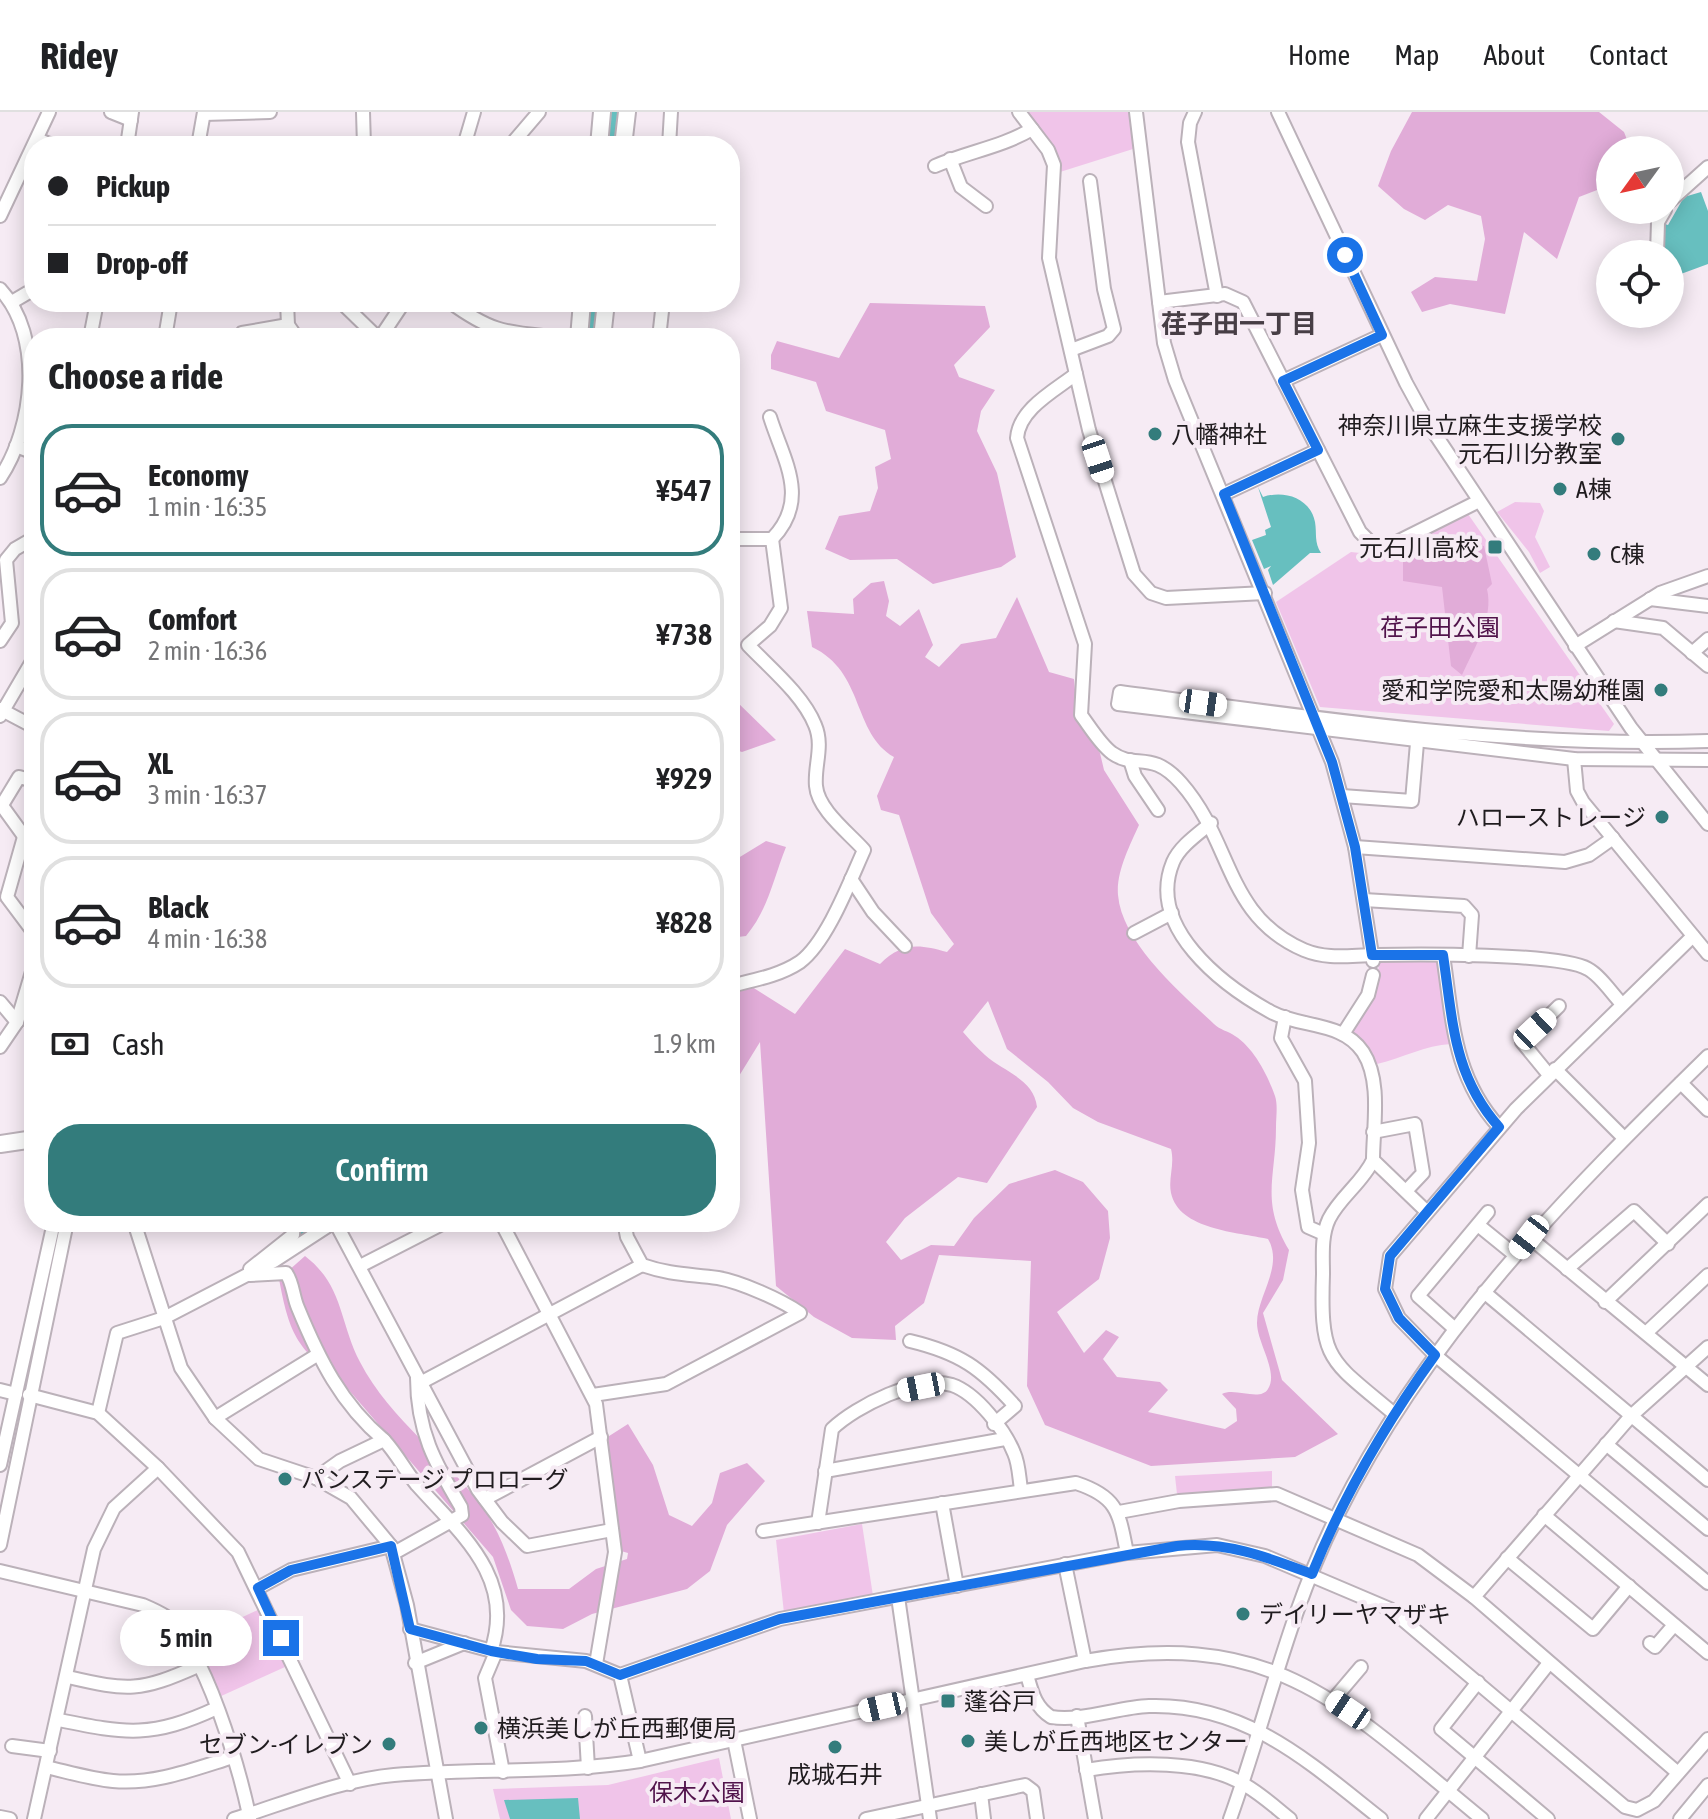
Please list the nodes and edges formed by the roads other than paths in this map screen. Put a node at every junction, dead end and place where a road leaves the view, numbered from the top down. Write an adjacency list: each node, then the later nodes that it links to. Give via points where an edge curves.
1 (49, 112): 17 (street)
2 (111, 112): 15 (street)
3 (270, 112): 14 (street)
4 (363, 112): 20 (street)
5 (474, 112): 21 (street)
6 (539, 112): 22 (street)
7 (602, 112): 23 (main road)
8 (627, 112): 24 (main road)
9 (671, 112): 25 (street)
10 (1019, 112): 16 (street)
11 (1136, 112): 38 (street)
12 (1195, 112): 36 (street, via 1188,142)
13 (1278, 112): 47 (street)
14 (204, 113): 19 (street)
15 (131, 116): 18 (street)
16 (1032, 129): 26 (street, via 1010,142); 49 (street, via 1054,165 1049,258)
17 (38, 136)
18 (128, 136)
19 (200, 136)
20 (364, 136)
21 (467, 136)
22 (519, 136)
23 (600, 136)
24 (624, 136)
25 (670, 136)
26 (950, 159): 28 (street); 32 (street, via 961,187)
27 (24, 166): 33 (street)
28 (935, 166)
29 (1708, 167): 31 (street)
30 (1090, 181): 49 (street, via 1114,329)
31 (1684, 188)
32 (986, 206)
33 (0, 216)
34 (0, 289): 37 (street)
35 (24, 295): 37 (street)
36 (1217, 296): 38 (street); 51 (street, via 1233,295 1243,302)
37 (12, 302): 48 (street)
38 (1159, 302): 58 (street, via 1175,380)
39 (287, 312): 42 (street)
40 (352, 312): 45 (street)
41 (464, 312): 46 (street)
42 (288, 325): 43 (street); 44 (street)
43 (271, 328)
44 (290, 328)
45 (368, 328)
46 (491, 328)
47 (1382, 335): 51 (street); 59 (street, via 1429,425)
48 (24, 338)
49 (1071, 350): 50 (street)
50 (1076, 374): 64 (street, via 1140,583 1166,598); 82 (street, via 1025,416 1017,438 1085,644 1081,715 1111,752)
51 (1283, 381): 56 (street)
52 (24, 402): 54 (street)
53 (770, 417): 61 (street, via 791,473 789,509)
54 (16, 446): 55 (street); 57 (street)
55 (24, 449)
56 (1318, 450): 58 (street); 59 (street, via 1360,532 1371,543 1387,547)
57 (0, 478)
58 (1224, 494): 64 (street)
59 (1479, 501): 70 (street)
60 (740, 539): 61 (street)
61 (772, 539): 94 (street, via 781,608 748,645 815,724 816,789 864,850)
62 (24, 544): 69 (street, via 6,560 12,623)
63 (1708, 576): 65 (street)
64 (1265, 593): 75 (street)
65 (1650, 599): 66 (street); 67 (street)
66 (1708, 606)
67 (1614, 621): 70 (street); 71 (street, via 1663,628)
68 (1708, 639): 71 (street)
69 (0, 641)
70 (1575, 646): 80 (street)
71 (1692, 653): 72 (street)
72 (1708, 666)
73 (24, 674): 74 (street)
74 (1, 712): 76 (street)
75 (1315, 718): 77 (street); 77 (street, via 1120,692 1118,704); 80 (street, via 1571,742)
76 (24, 722)
77 (1322, 731): 79 (street); 86 (street)
78 (1708, 741): 80 (street)
79 (1417, 743): 81 (street); 86 (street, via 1412,801)
80 (1643, 743): 83 (street)
81 (1574, 759): 83 (street); 92 (street, via 1577,791)
82 (1130, 760): 88 (street); 89 (street, via 1148,760 1173,774)
83 (1655, 760): 84 (street); 90 (street)
84 (1708, 760)
85 (24, 778): 87 (street, via 19,777)
86 (1342, 796): 93 (street)
87 (1, 804): 91 (street)
88 (1158, 810)
89 (1211, 823): 96 (street, via 1173,863 1167,900); 104 (street, via 1236,889 1281,938 1326,957)
90 (1708, 824)
91 (24, 837): 97 (street, via 7,897)
92 (1613, 838): 93 (street, via 1589,855 1565,862); 99 (street)
93 (1355, 847): 95 (street)
94 (851, 879): 100 (street); 106 (street, via 808,955 777,974)
95 (1364, 900): 103 (street, via 1464,906 1472,915); 104 (street)
96 (1172, 913): 98 (street); 111 (street, via 1187,944 1204,963 1249,998)
97 (24, 920)
98 (1134, 933)
99 (1693, 936): 101 (street); 109 (street)
100 (905, 946)
101 (1708, 954)
102 (1443, 955): 103 (street); 104 (street); 119 (street, via 1459,1061 1480,1105)
103 (1469, 956): 109 (street, via 1589,969)
104 (1373, 958)
105 (1373, 975): 113 (street, via 1368,995)
106 (740, 983)
107 (24, 999): 112 (street)
108 (0, 1002): 112 (street)
109 (1622, 1004): 116 (street)
110 (1559, 1006): 116 (street, via 1522,1042)
111 (1285, 1017): 113 (street); 139 (street, via 1281,1038 1305,1081 1309,1143 1302,1190 1308,1227)
112 (17, 1022): 114 (street)
113 (1343, 1034): 120 (street, via 1370,1066)
114 (0, 1047)
115 (1708, 1056): 117 (street)
116 (1552, 1072): 119 (street); 121 (street)
117 (1681, 1083): 118 (street); 121 (street)
118 (1708, 1110)
119 (1499, 1127): 127 (street)
120 (1373, 1132): 124 (street); 125 (street, via 1415,1124 1423,1173)
121 (1624, 1138): 140 (street)
122 (24, 1140): 123 (main road)
123 (0, 1144)
124 (1373, 1160): 125 (street); 139 (street, via 1340,1202)
125 (1406, 1191): 127 (street)
126 (1708, 1204): 141 (street)
127 (1426, 1211): 157 (street, via 1390,1256 1385,1289 1399,1318)
128 (1488, 1212): 129 (street)
129 (1478, 1225): 142 (street); 152 (street, via 1418,1296)
130 (52, 1232): 162 (street)
131 (64, 1232): 162 (street)
132 (137, 1232): 151 (street)
133 (293, 1232): 146 (street, via 255,1262)
134 (320, 1232): 146 (street)
135 (340, 1232): 144 (street)
136 (426, 1232): 144 (street)
137 (506, 1232): 150 (street)
138 (626, 1232): 143 (street)
139 (1324, 1234): 165 (street, via 1321,1327 1326,1348 1339,1368)
140 (1529, 1237): 142 (street); 145 (street)
141 (1668, 1244): 145 (street, via 1634,1211); 149 (street)
142 (1515, 1255): 148 (street)
143 (642, 1265): 150 (street); 163 (street, via 672,1276 720,1279 780,1299 800,1313 666,1384)
144 (360, 1266): 159 (street)
145 (1567, 1269): 149 (street)
146 (247, 1275): 151 (street); 156 (street, via 286,1273)
147 (1708, 1275): 153 (street)
148 (1484, 1292): 152 (street); 166 (street)
149 (1605, 1302): 153 (street)
150 (550, 1316): 159 (street); 163 (street)
151 (164, 1318): 164 (street, via 117,1333); 167 (street, via 185,1376)
152 (1455, 1329): 157 (street)
153 (1646, 1333): 158 (street)
154 (910, 1341): 168 (street, via 961,1357 986,1374 1015,1406)
155 (1708, 1347): 158 (street)
156 (317, 1355): 167 (street); 171 (street, via 348,1406)
157 (1435, 1355): 165 (street); 176 (street)
158 (1687, 1367): 160 (street); 166 (street)
159 (420, 1376): 180 (street); 185 (street, via 422,1420 441,1477 461,1507)
160 (1708, 1385)
161 (0, 1390): 162 (street)
162 (23, 1394): 164 (street); 173 (street); 190 (street)
163 (593, 1395): 169 (street)
164 (98, 1413): 174 (street)
165 (1393, 1413): 184 (street)
166 (1631, 1416): 172 (street); 178 (street)
167 (215, 1418): 177 (street, via 259,1459)
168 (994, 1424): 170 (street); 175 (street, via 968,1393 951,1385 901,1391 874,1401 832,1429)
169 (601, 1437): 180 (street); 188 (street)
170 (1005, 1439): 175 (street); 179 (street, via 1013,1450)
171 (384, 1440): 177 (street); 185 (street, via 415,1482)
172 (1606, 1444): 176 (street); 187 (street)
173 (0, 1465)
174 (158, 1468): 200 (street, via 238,1552); 201 (street, via 105,1522)
175 (825, 1471): 186 (street)
176 (1580, 1475): 183 (street); 197 (street)
177 (316, 1478): 191 (street, via 351,1498)
178 (1708, 1480)
179 (1021, 1489): 181 (street); 182 (street, via 1076,1483 1102,1494)
180 (485, 1499): 188 (street, via 527,1546)
181 (942, 1503): 186 (street); 198 (street)
182 (1119, 1512): 184 (street, via 1179,1501 1277,1494); 192 (street)
183 (1544, 1515): 193 (street); 199 (street)
184 (1336, 1517): 196 (street); 203 (street, via 1418,1555)
185 (456, 1519): 191 (street); 208 (street, via 492,1578 499,1615)
186 (818, 1523): 189 (street)
187 (1708, 1529)
188 (612, 1530): 213 (street, via 615,1552)
189 (763, 1531)
190 (0, 1545)
191 (392, 1550): 200 (street, via 291,1570); 205 (street)
192 (1127, 1553): 194 (street); 196 (street, via 1217,1545)
193 (1507, 1558): 199 (street, via 1593,1629); 203 (street)
194 (1065, 1564): 198 (street); 210 (street)
195 (0, 1571): 201 (street)
196 (1312, 1574): 216 (street); 220 (street, via 1390,1609)
197 (1708, 1583)
198 (957, 1586): 202 (street)
199 (1629, 1586): 204 (street)
200 (258, 1588): 243 (street)
201 (85, 1590): 214 (street, via 165,1616); 219 (street)
202 (898, 1597): 217 (street, via 780,1619); 222 (street)
203 (1474, 1597): 212 (street)
204 (1674, 1625): 207 (street, via 1655,1647); 209 (street)
205 (410, 1629): 206 (street); 211 (street)
206 (464, 1643): 208 (street); 211 (street)
207 (1650, 1643)
208 (494, 1652): 213 (street); 239 (street, via 485,1678)
209 (1708, 1653)
210 (1085, 1661): 216 (street, via 1183,1651); 218 (street)
211 (415, 1663): 241 (street)
212 (1549, 1663): 224 (street); 240 (street)
213 (596, 1664): 217 (street)
214 (198, 1666): 219 (street, via 140,1689); 223 (street)
215 (1361, 1667): 221 (street)
216 (1278, 1672): 221 (street); 228 (street)
217 (620, 1675): 235 (street)
218 (1027, 1675): 222 (street); 226 (street, via 1042,1711 1060,1718)
219 (68, 1677): 227 (street)
220 (1478, 1682): 224 (street); 234 (street, via 1441,1729)
221 (1333, 1700): 245 (street)
222 (912, 1701): 230 (street); 247 (street)
223 (217, 1708): 227 (street, via 155,1732 120,1732); 233 (street)
224 (1512, 1710): 234 (street); 240 (street, via 1625,1807 1646,1808)
225 (585, 1716): 237 (street)
226 (1077, 1716): 228 (street, via 1151,1705 1194,1710); 238 (street)
227 (59, 1720): 232 (street)
228 (1260, 1729): 242 (street); 261 (street)
229 (1708, 1739): 240 (street)
230 (734, 1740): 235 (street); 254 (street)
231 (12, 1746): 232 (street)
232 (50, 1751): 236 (street)
233 (233, 1757): 236 (street, via 141,1781 112,1781); 249 (street)
234 (1473, 1757): 245 (street); 264 (street)
235 (640, 1761): 237 (street)
236 (46, 1767): 251 (street)
237 (588, 1768): 239 (street)
238 (1086, 1770): 242 (street, via 1148,1762); 258 (street)
239 (503, 1772): 241 (street)
240 (1678, 1773)
241 (437, 1775): 243 (street, via 394,1775); 253 (street)
242 (1243, 1783): 259 (street); 260 (street)
243 (350, 1784): 249 (street)
244 (1708, 1785): 265 (street)
245 (1447, 1790): 262 (street); 263 (street)
246 (981, 1794): 247 (street); 256 (street); 257 (street, via 1025,1785 1033,1791)
247 (929, 1812): 255 (street)
248 (0, 1817): 250 (street)
249 (250, 1817): 252 (street)
250 (10, 1819)
251 (34, 1819)
252 (234, 1819)
253 (446, 1819)
254 (750, 1819)
255 (866, 1819)
256 (984, 1819)
257 (1037, 1819)
258 (1095, 1819)
259 (1230, 1819)
260 (1290, 1819)
261 (1381, 1819)
262 (1426, 1819)
263 (1482, 1819)
264 (1548, 1819)
265 (1680, 1819)

